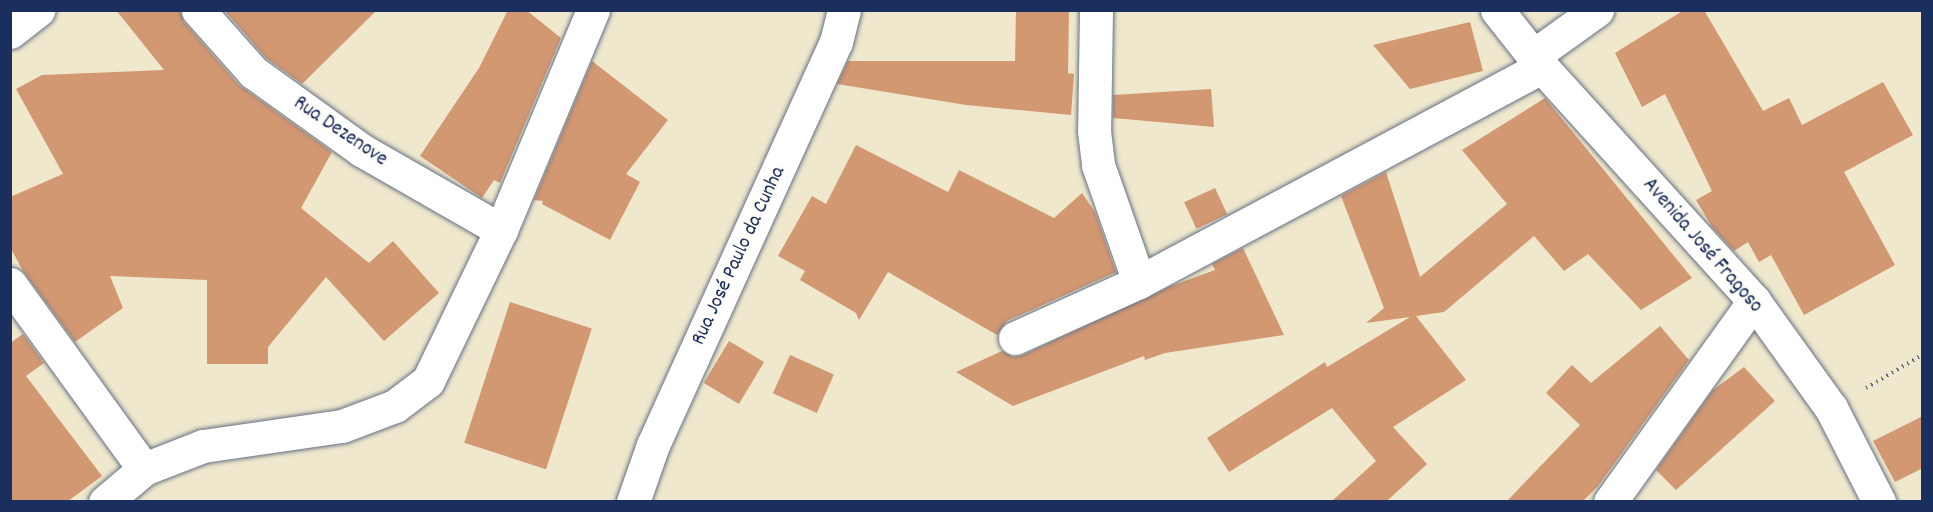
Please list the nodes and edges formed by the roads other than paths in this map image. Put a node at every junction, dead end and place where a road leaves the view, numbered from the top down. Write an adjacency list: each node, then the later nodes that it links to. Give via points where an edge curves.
1 (38, 10): 8 (street)
2 (198, 10): 10 (street, Rua Dezenove, via 262,79 363,151)
3 (594, 10): 10 (street)
4 (844, 10): 17 (street, Rua José Paulo da Cunha, via 836,42 653,445)
5 (1096, 10): 11 (street, via 1094,131 1098,165)
6 (1497, 10): 9 (street, Avenida José Fragoso)
7 (1598, 10): 9 (street)
8 (10, 32)
9 (1538, 62): 11 (street); 13 (street, Avenida José Fragoso)
10 (501, 230): 15 (street, via 428,381 395,406 342,426 203,446)
11 (1139, 282): 14 (street)
12 (10, 284): 15 (street)
13 (1754, 301): 18 (street); 19 (street, Avenida José Fragoso, via 1831,408)
14 (1015, 338)
15 (144, 469): 16 (street)
16 (105, 501)
17 (633, 501)
18 (1610, 501)
19 (1879, 501)

